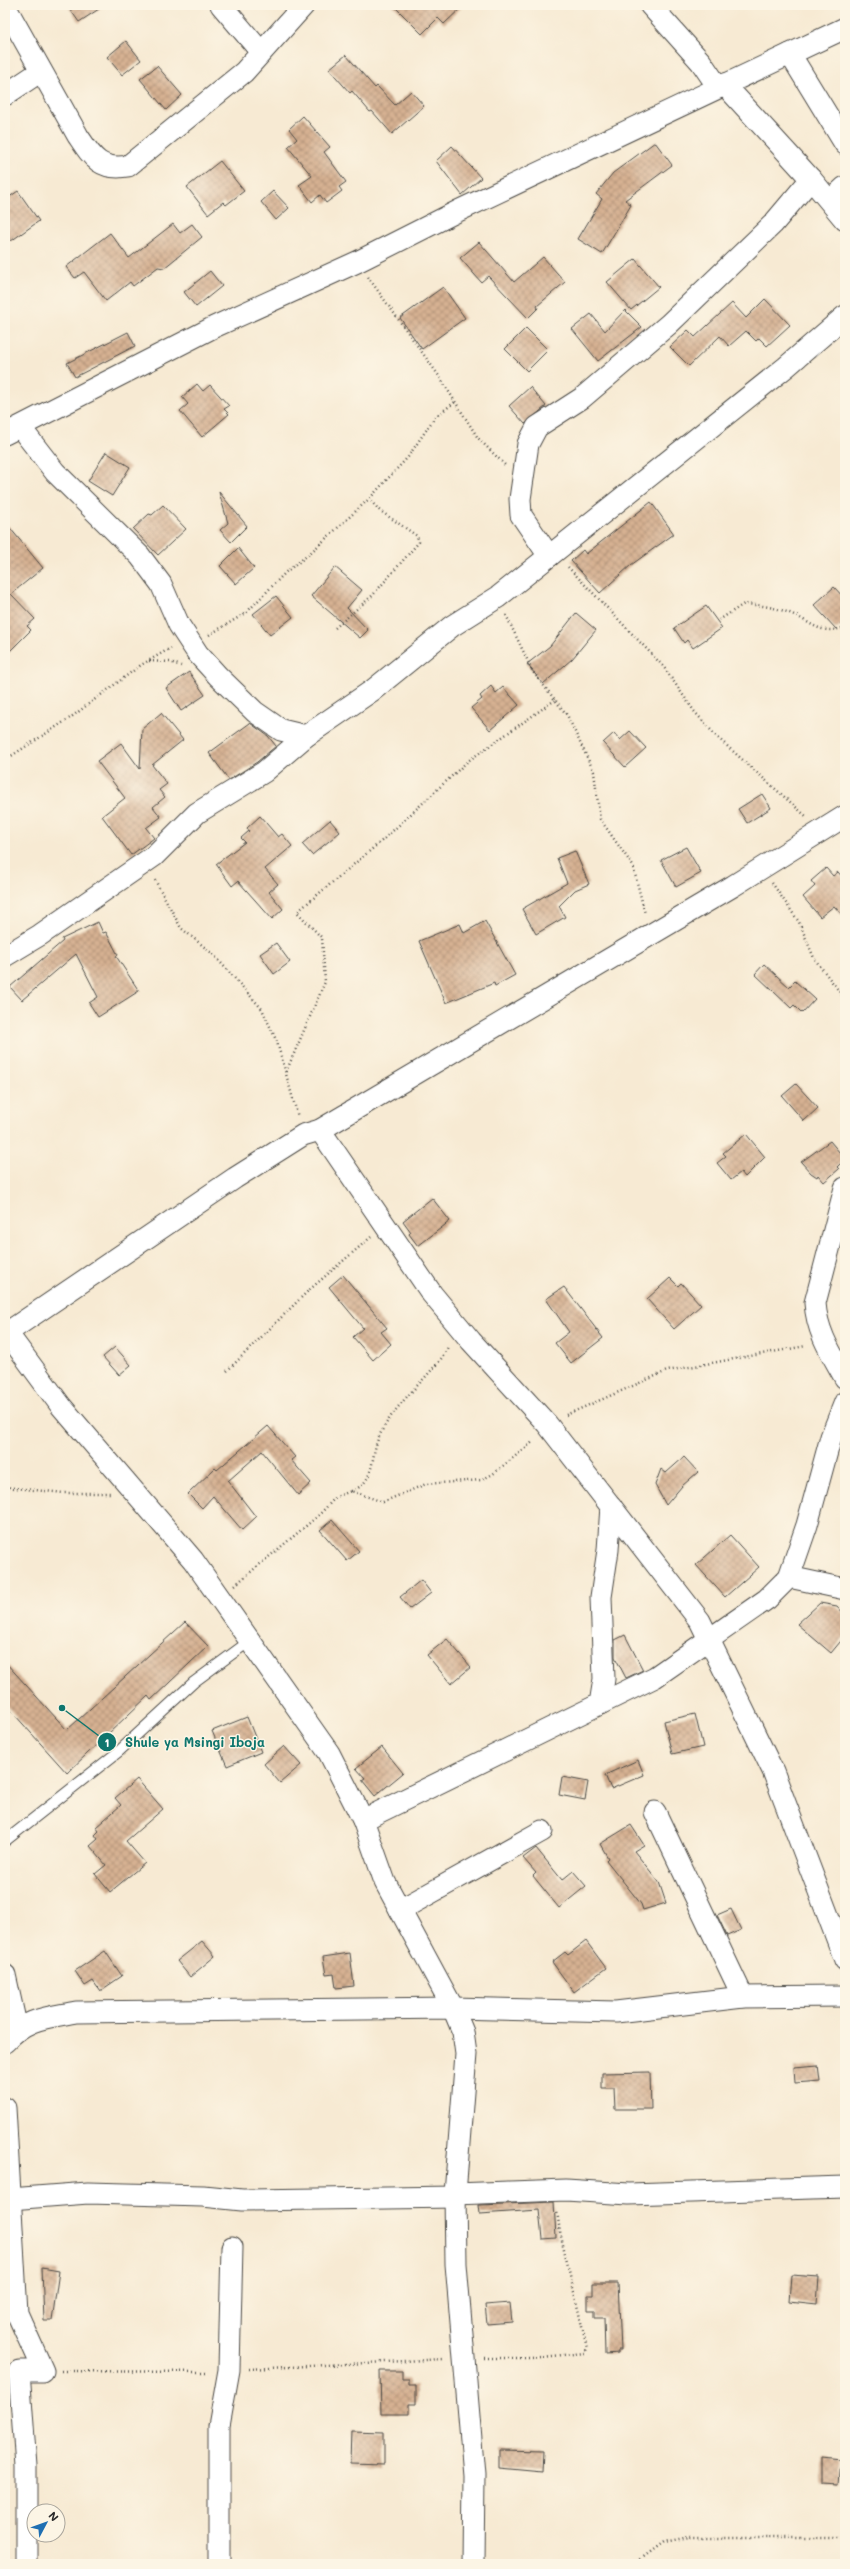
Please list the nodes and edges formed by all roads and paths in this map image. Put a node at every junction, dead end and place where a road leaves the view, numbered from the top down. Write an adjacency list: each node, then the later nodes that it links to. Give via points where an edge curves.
1 (221, 5): 6 (street)
2 (304, 5): 6 (street)
3 (650, 5): 9 (street)
4 (5, 6): 8 (street)
5 (845, 28): 7 (street)
6 (261, 52): 8 (street, via 244,72 128,166 115,168 103,165 89,153)
7 (790, 54): 9 (street); 11 (street)
8 (41, 71): 10 (street)
9 (721, 86): 12 (street); 16 (street)
10 (5, 95)
11 (845, 144)
12 (811, 179): 14 (street); 20 (street, via 773,224 669,324 582,398 537,427 528,444)
13 (845, 187): 14 (street)
14 (830, 201): 15 (street)
15 (845, 220)
16 (357, 262): 18 (path); 19 (street, via 214,327)
17 (845, 316): 22 (street, via 786,367)
18 (455, 402): 20 (path, via 478,438); 21 (path, via 435,417 408,457)
19 (13, 431): 27 (street, via 140,556 161,584)
20 (523, 482): 22 (street, via 521,515)
21 (369, 499): 26 (path, via 379,510 417,536 419,542 373,595); 27 (path, via 286,572 246,614 212,634)
22 (552, 554): 23 (street); 32 (path, via 663,666 694,711 717,737)
23 (498, 597): 28 (path, via 533,672); 29 (street, via 452,626 373,690)
24 (719, 620): 25 (path, via 744,604 789,612 821,630 833,632)
25 (845, 627)
26 (335, 628)
27 (188, 639): 29 (street, via 218,676 255,712 281,730); 30 (path, via 141,665 70,718)
28 (555, 700): 35 (path, via 567,715 594,772 600,819 633,866); 38 (path, via 468,762 384,839 297,912 322,938 325,982)
29 (306, 736): 34 (street, via 264,772 197,813)
30 (5, 760)
31 (845, 816): 32 (street)
32 (822, 829): 33 (street)
33 (780, 856): 35 (street); 37 (path, via 772,883 776,893 800,922 814,958)
34 (144, 863): 36 (street, via 40,935); 38 (path, via 181,928 213,954 262,1009 277,1042)
35 (651, 934): 39 (street)
36 (5, 956)
37 (845, 999)
38 (286, 1072): 39 (path)
39 (312, 1133): 41 (street); 43 (street, via 235,1178)
40 (845, 1188): 44 (street, via 815,1302 816,1321)
41 (386, 1226): 42 (street, via 432,1294); 45 (path, via 354,1250 308,1291)
42 (455, 1322): 48 (street); 50 (path, via 448,1348 387,1423 376,1444 370,1474 357,1489)
43 (6, 1332): 51 (street, via 62,1406)
44 (824, 1340): 46 (street); 48 (path, via 805,1347 667,1371)
45 (227, 1371)
46 (845, 1378)
47 (845, 1402): 53 (street, via 831,1438)
48 (549, 1426): 50 (path, via 493,1474 481,1480 426,1484 383,1502); 52 (street)
49 (5, 1487): 51 (path, via 64,1493)
50 (351, 1491): 55 (path, via 336,1497 318,1516 241,1578 235,1584)
51 (138, 1493): 55 (street)
52 (611, 1506): 56 (street, via 700,1621); 58 (street, via 601,1597 604,1679)
53 (790, 1577): 54 (street); 56 (street, via 767,1599)
54 (845, 1589)
55 (226, 1604): 57 (street)
56 (710, 1639): 58 (street, via 655,1677); 64 (street, via 773,1771)
57 (251, 1640): 60 (street, via 329,1753); 62 (lane, via 194,1682 118,1752)
58 (600, 1704): 60 (street)
59 (655, 1812): 67 (street)
60 (363, 1820): 63 (street, via 385,1882)
61 (542, 1831): 63 (street)
62 (5, 1841)
63 (400, 1910): 68 (street)
64 (845, 1960)
65 (5, 1976): 69 (street)
66 (845, 1996): 67 (street)
67 (743, 1997): 68 (street, via 616,2012)
68 (453, 2008): 69 (street, via 76,2012 37,2020); 74 (street, via 463,2032 466,2054)
69 (11, 2036)
70 (5, 2108): 73 (street)
71 (845, 2187): 72 (street, via 629,2194)
72 (555, 2191): 74 (street); 76 (path, via 560,2232 587,2348 585,2353 531,2358)
73 (8, 2194): 74 (street, via 88,2193 203,2196 242,2200); 78 (street, via 17,2313 42,2371 20,2371 26,2466)
74 (456, 2196): 76 (street, via 456,2264)
75 (232, 2247): 79 (street, via 229,2370 219,2426)
76 (464, 2358): 80 (street, via 474,2475)
77 (845, 2537): 81 (path, via 688,2537 663,2542)
78 (26, 2564)
79 (219, 2564)
80 (473, 2564)
81 (633, 2564)

